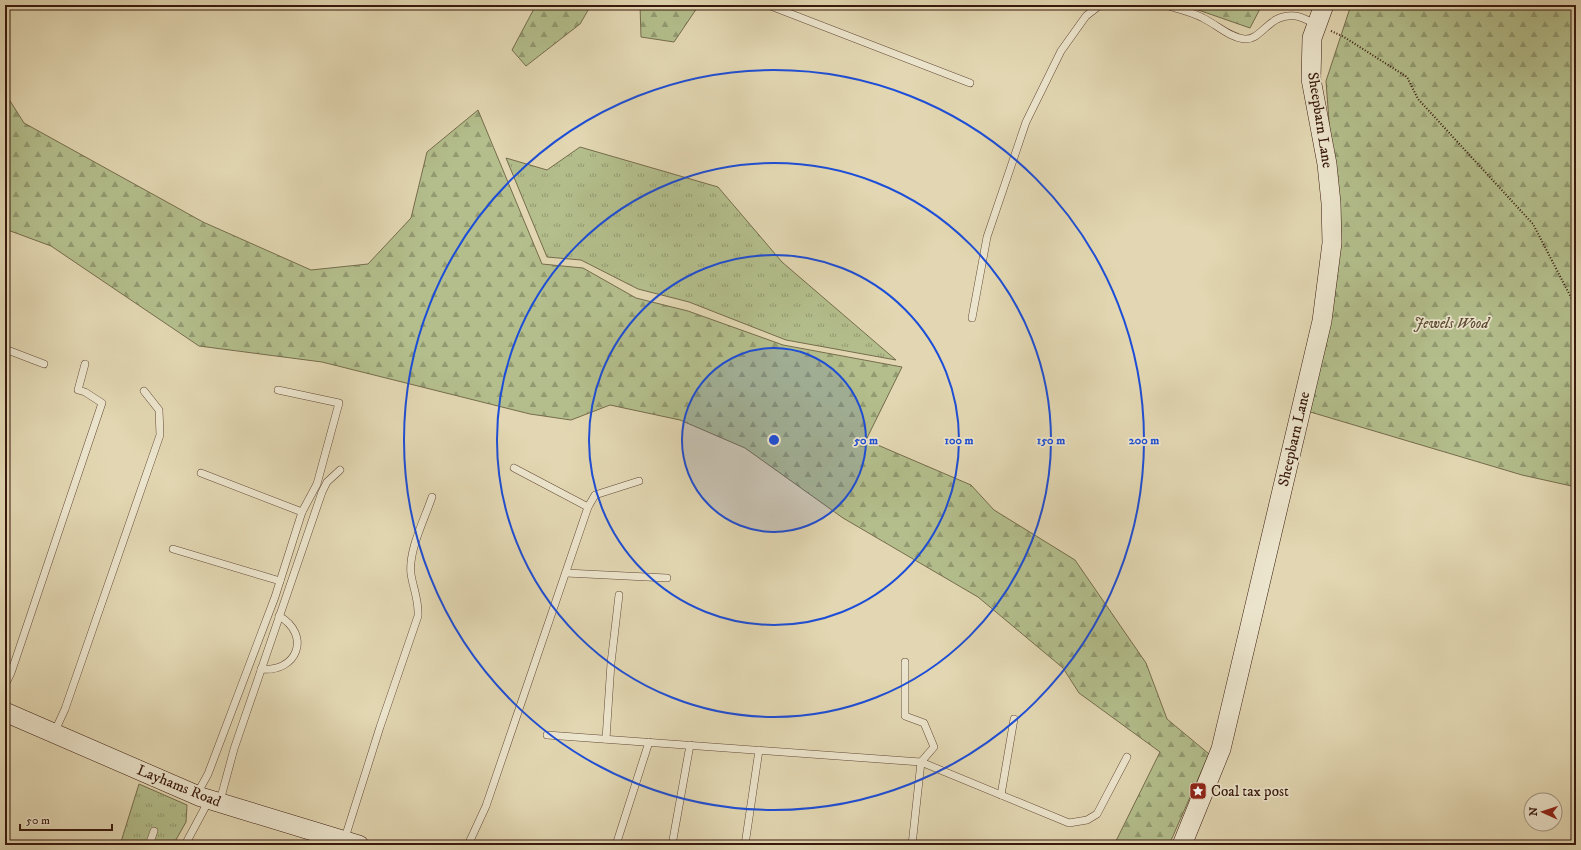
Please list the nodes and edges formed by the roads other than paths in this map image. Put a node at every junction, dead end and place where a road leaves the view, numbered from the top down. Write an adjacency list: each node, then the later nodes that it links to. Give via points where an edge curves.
1 (768, 5): 6 (lane)
2 (1100, 5): 7 (lane, via 1086,16 1061,51 1026,122 987,238)
3 (1165, 5): 5 (lane, via 1202,17 1228,33 1246,39 1253,38 1282,16 1297,16)
4 (1324, 5): 5 (street, Sheepbarn Lane)
5 (1316, 24): 50 (street, Sheepbarn Lane, via 1312,38 1311,78 1327,164 1332,242 1322,321 1221,748)
6 (970, 82)
7 (972, 318)
8 (5, 349): 9 (lane)
9 (44, 364)
10 (85, 364): 28 (lane, via 78,390 102,403)
11 (278, 390): 19 (lane, via 340,403 317,484)
12 (144, 391): 31 (lane, via 159,410 160,435 65,709)
13 (514, 468): 18 (lane)
14 (340, 470): 25 (lane, via 327,482 322,492)
15 (201, 473): 19 (lane)
16 (639, 481): 18 (lane, via 595,495)
17 (432, 496): 42 (lane, via 411,559 410,573 419,602 418,616 376,740)
18 (588, 507): 21 (lane)
19 (302, 512): 23 (lane)
20 (173, 549): 23 (lane)
21 (566, 573): 22 (lane); 45 (lane, via 486,806)
22 (667, 578)
23 (280, 581): 40 (lane, via 208,774)
24 (619, 595): 33 (lane)
25 (279, 616): 27 (lane); 27 (lane, via 292,625 297,633 295,652 291,660 278,669)
26 (905, 662): 38 (lane, via 905,716 924,723 934,747)
27 (261, 669): 40 (lane, via 234,749)
28 (5, 685)
29 (5, 712): 31 (street, Layhams Road)
30 (1014, 719): 39 (lane)
31 (54, 733): 40 (street, Layhams Road)
32 (548, 735): 33 (lane)
33 (606, 739): 34 (lane)
34 (648, 742): 35 (lane); 46 (lane)
35 (690, 745): 36 (lane); 47 (lane)
36 (759, 750): 38 (lane); 48 (lane)
37 (1127, 757): 39 (lane, via 1097,814 1087,820 1069,823)
38 (921, 762): 39 (lane); 49 (lane)
39 (1001, 795)
40 (208, 800): 42 (street, Layhams Road); 44 (lane)
41 (154, 831): 43 (lane)
42 (352, 843)
43 (149, 845)
44 (185, 845)
45 (468, 845)
46 (616, 845)
47 (672, 845)
48 (745, 845)
49 (912, 845)
50 (1182, 845)

